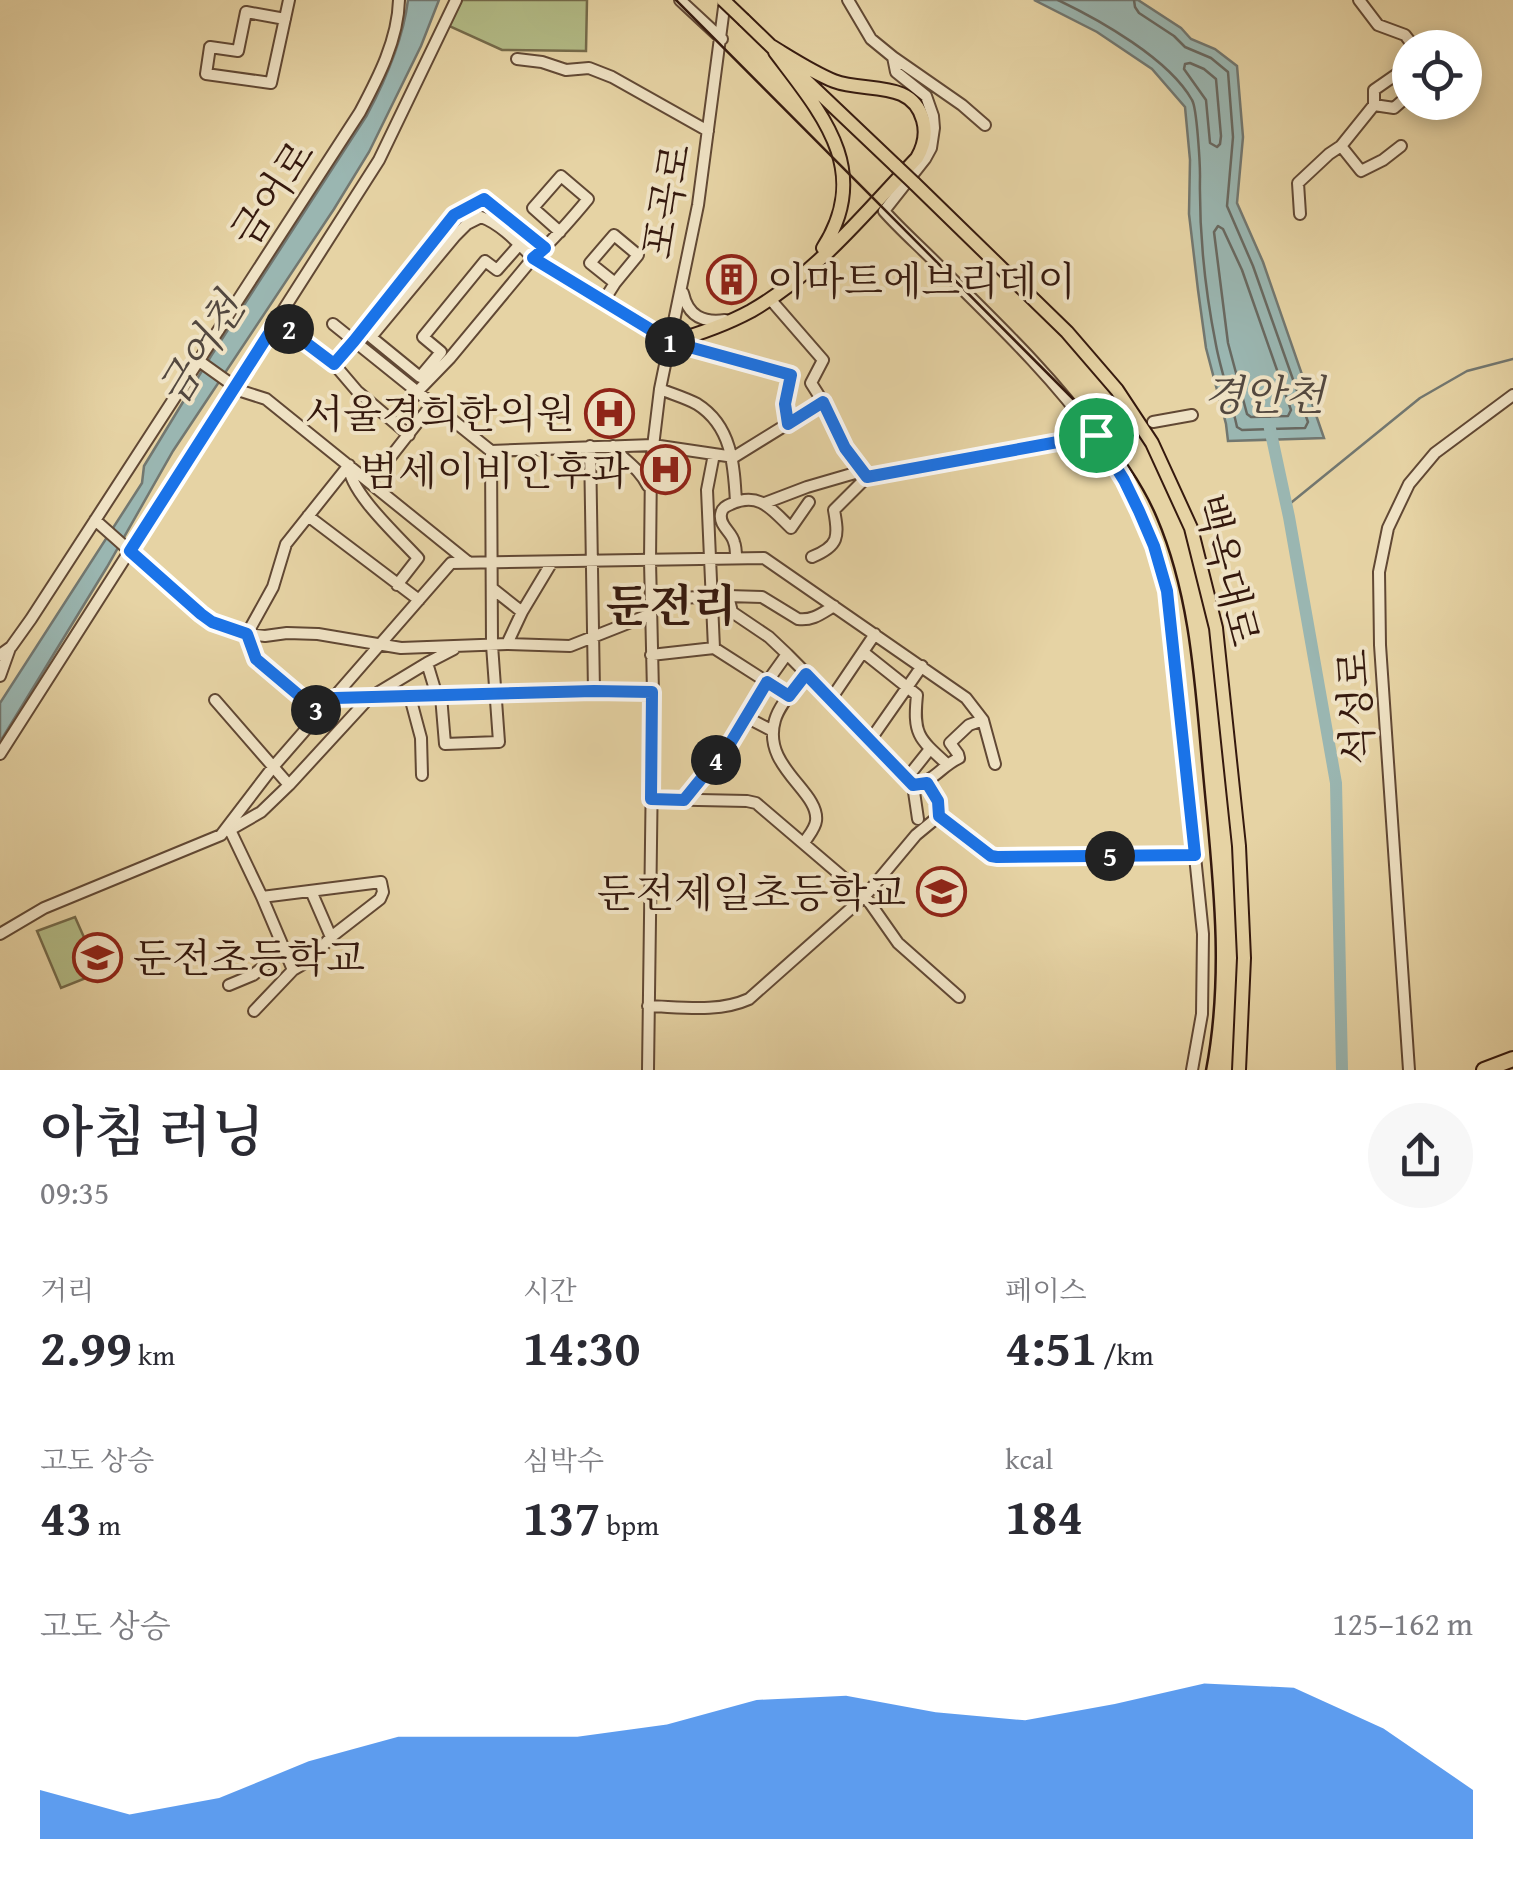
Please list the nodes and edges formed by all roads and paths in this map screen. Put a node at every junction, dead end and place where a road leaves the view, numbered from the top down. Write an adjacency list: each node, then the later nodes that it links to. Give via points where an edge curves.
1 (289, 0): 8 (street)
2 (399, 0): 36 (street, 금어로, via 393,40 360,112)
3 (456, 0): 32 (street, via 379,160)
4 (680, 0): 10 (street)
5 (724, 0): 10 (street, 포곡로); 11 (main road, bridge)
6 (848, 0): 12 (street, via 871,39)
7 (1358, 0): 9 (street, via 1378,24)
8 (286, 19): 8 (street, via 272,83 206,74 210,47 238,51 246,12)
9 (1393, 30)
10 (722, 39): 18 (street, 포곡로)
11 (771, 46): 26 (main road, via 830,128 843,171 842,208); 26 (main road, via 835,81 904,94 925,125 917,158); 147 (main road, 백옥대로, bridge, via 1067,332 1152,442 1190,528 1216,628 1239,846)
12 (892, 57): 17 (street); 49 (street, via 896,72 926,96 934,128 925,159 884,212 1047,376)
13 (517, 59): 18 (street, via 590,68)
14 (1392, 77): 15 (street, via 1374,90)
15 (1374, 104): 16 (street); 19 (street)
16 (1392, 108)
17 (985, 125)
18 (708, 131): 28 (street, 포곡로)
19 (1342, 146): 20 (street, via 1361,171); 21 (street, via 1298,183)
20 (1401, 146)
21 (1300, 214)
22 (560, 232): 22 (street, via 588,199 561,176 533,208); 24 (street)
23 (520, 244): 23 (street, via 491,220 467,224 371,338 420,377 442,352 422,336 485,261 498,270); 25 (street)
24 (545, 248): 25 (street); 34 (street, via 484,199 454,215)
25 (533, 258): 30 (street); 40 (street)
26 (810, 268): 29 (main road)
27 (615, 283): 27 (street, via 638,255 614,235 590,263); 30 (street)
28 (681, 285): 31 (street, via 686,305 703,320); 35 (street, 포곡로)
29 (770, 299): 31 (main road); 42 (street, via 823,360 811,383)
30 (603, 302): 35 (street)
31 (736, 318): 35 (main road)
32 (277, 321): 37 (street); 38 (street)
33 (333, 324): 34 (street)
34 (354, 341): 37 (street); 40 (street)
35 (671, 342): 39 (street, 포곡로); 46 (street, via 791,375)
36 (199, 361): 38 (street); 64 (street, 금어로)
37 (334, 364): 48 (street)
38 (235, 386): 56 (street, via 266,399); 65 (street)
39 (660, 389): 50 (street, 포곡로); 55 (street, via 716,420)
40 (418, 392): 43 (street)
41 (1513, 395): 148 (street, 석성로, via 1435,453 1409,484 1388,528 1379,572)
42 (823, 402): 46 (street); 57 (street)
43 (432, 404): 48 (street); 53 (street)
44 (1192, 415): 45 (street)
45 (1153, 422)
46 (788, 424): 55 (street)
47 (1131, 427): 49 (street)
48 (408, 435): 58 (street)
49 (1096, 435): 57 (street); 132 (street, via 1139,511 1167,591)
50 (653, 445): 52 (street); 54 (street); 59 (street, 포곡로)
51 (590, 446): 52 (street); 53 (street); 71 (street)
52 (613, 446): 59 (street)
53 (492, 451): 73 (street)
54 (714, 454): 55 (street); 67 (street, via 707,490)
55 (734, 457): 60 (street)
56 (349, 465): 58 (street); 63 (street); 74 (street, via 368,505 418,558)
57 (864, 474): 62 (street); 66 (street, via 834,510 838,530 832,546)
58 (371, 482): 72 (street)
59 (650, 489): 69 (street, 포곡로)
60 (736, 502): 62 (street); 68 (street, via 726,505 721,518)
61 (809, 502): 62 (street, via 792,528)
62 (764, 503)
63 (308, 516): 74 (street); 83 (street, via 286,544 274,587)
64 (97, 522): 65 (street); 89 (street, 금어로)
65 (128, 549): 83 (street, via 212,622); 118 (street)
66 (812, 557)
67 (711, 558): 68 (street); 69 (street); 76 (street)
68 (736, 558): 80 (street, via 764,558)
69 (650, 561): 71 (street); 78 (street, 포곡로)
70 (552, 562): 71 (street); 73 (street); 81 (street)
71 (590, 562): 85 (street)
72 (469, 563): 73 (street); 79 (street, via 450,563)
73 (493, 563): 75 (street)
74 (397, 585): 79 (street)
75 (493, 589): 81 (street); 88 (street)
76 (712, 596): 77 (street); 78 (street); 91 (street)
77 (728, 596): 80 (street, via 762,597 805,620); 93 (street, via 732,612)
78 (651, 599): 82 (street, 포곡로)
79 (419, 600): 87 (street)
80 (834, 606): 84 (street)
81 (522, 612): 86 (street)
82 (652, 614): 85 (street); 95 (street, 포곡로)
83 (247, 634): 87 (street, via 318,634); 112 (street, via 256,659)
84 (874, 634): 92 (street); 97 (street)
85 (594, 636): 86 (street, via 570,646); 102 (street)
86 (508, 644): 88 (street)
87 (379, 645): 90 (street); 108 (street)
88 (492, 645): 90 (street); 104 (street)
89 (11, 647): 94 (street, 금어로); 99 (street)
90 (459, 647): 96 (street)
91 (714, 648): 95 (street); 100 (street)
92 (863, 652): 101 (street); 110 (street)
93 (787, 654): 98 (street); 100 (street)
94 (0, 655)
95 (652, 655): 103 (street, 포곡로)
96 (427, 663): 105 (street); 109 (street)
97 (922, 666): 101 (street); 114 (street, via 966,698)
98 (806, 674): 106 (street); 110 (street)
99 (0, 676)
100 (767, 682): 106 (street); 113 (street)
101 (908, 687): 116 (street); 117 (street, via 917,695 915,729)
102 (594, 691): 103 (street); 104 (street)
103 (652, 692): 126 (street, 포곡로)
104 (496, 694): 105 (street); 105 (street, via 500,742 445,744)
105 (439, 696): 107 (street)
106 (789, 696): 115 (street)
107 (410, 697): 109 (street); 122 (street)
108 (335, 698): 109 (street); 112 (street)
109 (369, 698): 125 (street)
110 (832, 699): 116 (street)
111 (215, 700): 121 (street)
112 (321, 714): 121 (street)
113 (746, 717): 115 (street); 127 (street)
114 (983, 720): 119 (street, via 954,738 950,743 959,758); 120 (street)
115 (773, 731): 131 (street, via 781,763 814,809 816,820)
116 (871, 739): 123 (street)
117 (930, 749): 119 (street); 123 (street)
118 (0, 754)
119 (947, 764): 124 (street)
120 (996, 764)
121 (273, 767): 125 (street); 130 (street)
122 (422, 775)
123 (910, 781): 124 (street); 129 (street)
124 (927, 783): 128 (street)
125 (289, 785): 130 (street)
126 (651, 799): 127 (street); 142 (street, 포곡로)
127 (684, 800): 131 (street, via 756,803)
128 (939, 816): 132 (street, via 997,857); 134 (street)
129 (918, 819)
130 (226, 832): 135 (street); 136 (street, via 44,908)
131 (804, 842): 134 (street)
132 (1195, 855): 146 (street, via 1204,934 1202,1014)
133 (312, 891): 135 (street); 137 (street); 137 (street, via 382,882 380,899)
134 (865, 896): 141 (street, via 898,942); 142 (street, via 749,999 727,1006)
135 (262, 897): 138 (street)
136 (0, 934)
137 (332, 937): 139 (street)
138 (284, 950): 139 (street); 140 (street)
139 (293, 970): 143 (street)
140 (229, 985)
141 (959, 997)
142 (648, 1006): 145 (street, 포곡로)
143 (254, 1011)
144 (1513, 1058): 149 (highway)
145 (648, 1070)
146 (1192, 1070)
147 (1239, 1070)
148 (1409, 1070)
149 (1484, 1070)

